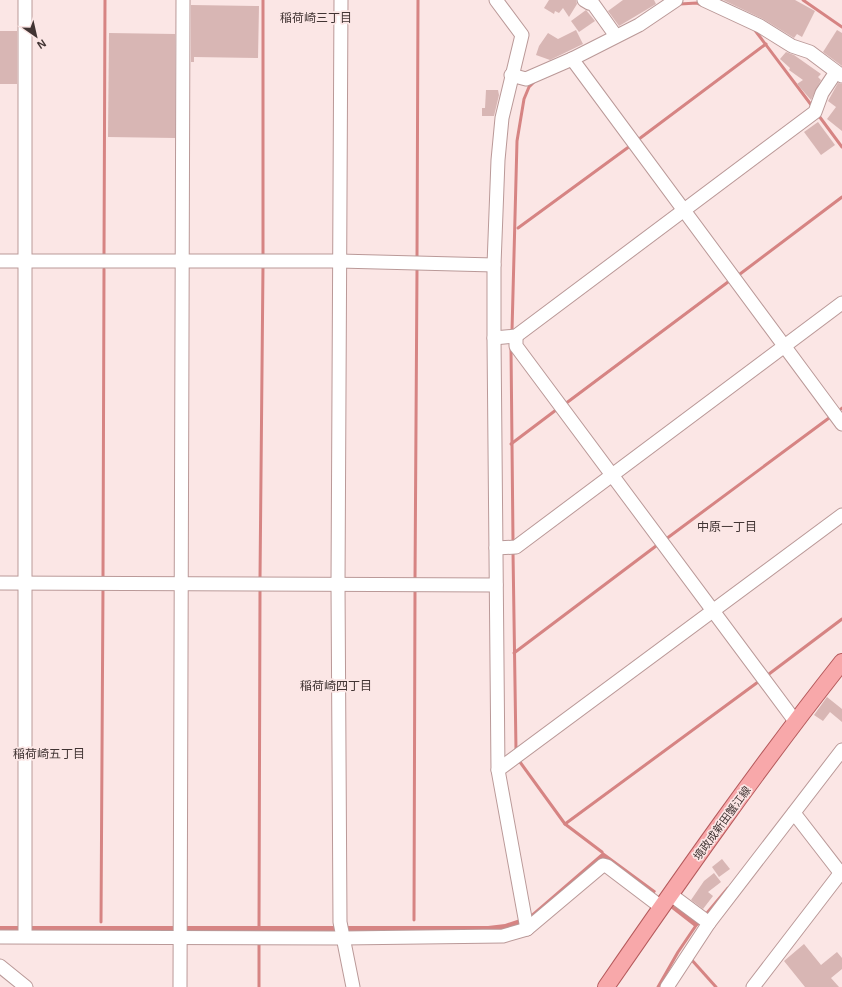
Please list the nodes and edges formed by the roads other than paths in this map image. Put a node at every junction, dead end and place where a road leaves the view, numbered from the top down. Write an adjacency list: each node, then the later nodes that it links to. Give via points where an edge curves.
1 (25, 0): 13 (street)
2 (183, 0): 16 (street)
3 (341, 0): 15 (street)
4 (496, 0): 11 (street, via 522,35)
5 (589, 0): 8 (street)
6 (676, 0): 8 (street, via 639,25)
7 (704, 0): 10 (street, via 760,26 792,46 810,52)
8 (616, 36): 9 (street)
9 (572, 59): 11 (street, via 526,79); 12 (street)
10 (839, 74): 12 (street, via 822,93 815,112)
11 (511, 75): 17 (street, via 502,125)
12 (686, 210): 19 (street); 21 (street)
13 (26, 260): 14 (street); 16 (street); 27 (street)
14 (0, 261)
15 (339, 261): 16 (street); 17 (street); 29 (street)
16 (183, 262): 28 (street)
17 (494, 265): 20 (street)
18 (842, 302): 21 (street)
19 (516, 336): 20 (street); 23 (street, via 516,346)
20 (494, 338): 25 (street)
21 (784, 346): 22 (street); 23 (street)
22 (842, 424)
23 (612, 476): 25 (street, via 516,547); 31 (street)
24 (842, 515): 31 (street)
25 (496, 548): 30 (street)
26 (0, 583): 27 (street)
27 (24, 583): 28 (street); 41 (street)
28 (181, 584): 29 (street); 43 (street)
29 (338, 584): 30 (street); 44 (street, via 340,922)
30 (496, 585): 35 (street)
31 (714, 611): 33 (street); 35 (street)
32 (842, 662): 33 (main road, 境政成新田蟹江線)
33 (795, 721): 38 (main road, 境政成新田蟹江線)
34 (842, 750): 36 (street)
35 (498, 770): 40 (street)
36 (794, 813): 37 (street); 39 (street)
37 (841, 873): 51 (street)
38 (666, 900): 39 (street); 40 (street, via 603,865); 49 (main road, 境政成新田蟹江線)
39 (709, 923): 50 (street)
40 (526, 924): 44 (street, via 503,936)
41 (25, 930): 42 (street); 43 (street)
42 (0, 937)
43 (180, 937): 44 (street); 47 (street)
44 (343, 938): 48 (street)
45 (0, 966): 46 (street)
46 (26, 987)
47 (180, 987)
48 (354, 987)
49 (606, 987)
50 (667, 987)
51 (753, 987)

